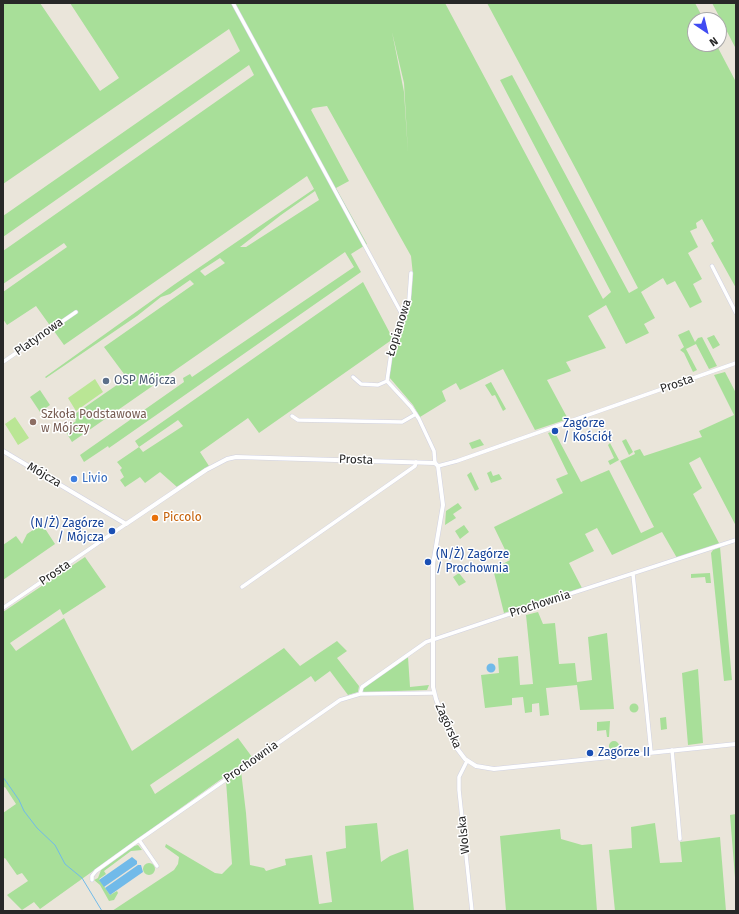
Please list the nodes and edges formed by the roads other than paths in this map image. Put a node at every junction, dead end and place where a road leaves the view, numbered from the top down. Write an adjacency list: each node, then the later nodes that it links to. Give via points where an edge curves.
1 (233, 3): 6 (street)
2 (712, 266): 5 (street)
3 (411, 273): 6 (street, Łopianowa, via 409,300)
4 (76, 312): 7 (street, Platynowa)
5 (736, 313)
6 (404, 318): 10 (street, Łopianowa, via 393,340)
7 (3, 362)
8 (736, 363): 15 (street, Prosta, via 457,461)
9 (353, 376): 10 (street, via 361,384 378,385)
10 (386, 381): 11 (street)
11 (416, 414): 12 (street, via 402,422 298,420); 15 (street, via 434,451)
12 (292, 416)
13 (3, 451): 16 (street, Mójcza)
14 (416, 462): 15 (street, Prosta); 16 (street, Prosta, via 227,458); 19 (street, via 415,466)
15 (437, 465): 21 (street, Zagórska, via 443,511 433,564)
16 (126, 524): 20 (street, Prosta)
17 (736, 540): 18 (street, Prochownia)
18 (633, 574): 21 (street, Prochownia); 26 (street)
19 (242, 587)
20 (3, 608)
21 (433, 640): 22 (street, Zagórska); 23 (street, Prochownia, via 426,642 364,684)
22 (434, 693): 23 (street, Prochownia); 27 (street, Zagórska, via 456,747)
23 (360, 694): 29 (street, Prochownia, via 331,706)
24 (736, 744): 25 (street, Zagórska)
25 (672, 750): 26 (street, Zagórska); 28 (street)
26 (651, 752): 27 (street, Zagórska, via 494,768 480,768)
27 (467, 761): 32 (street, Wolska, via 459,777 459,790)
28 (680, 839)
29 (139, 840): 30 (street); 31 (street, Prochownia, via 96,871)
30 (156, 866)
31 (92, 880)
32 (472, 911)

